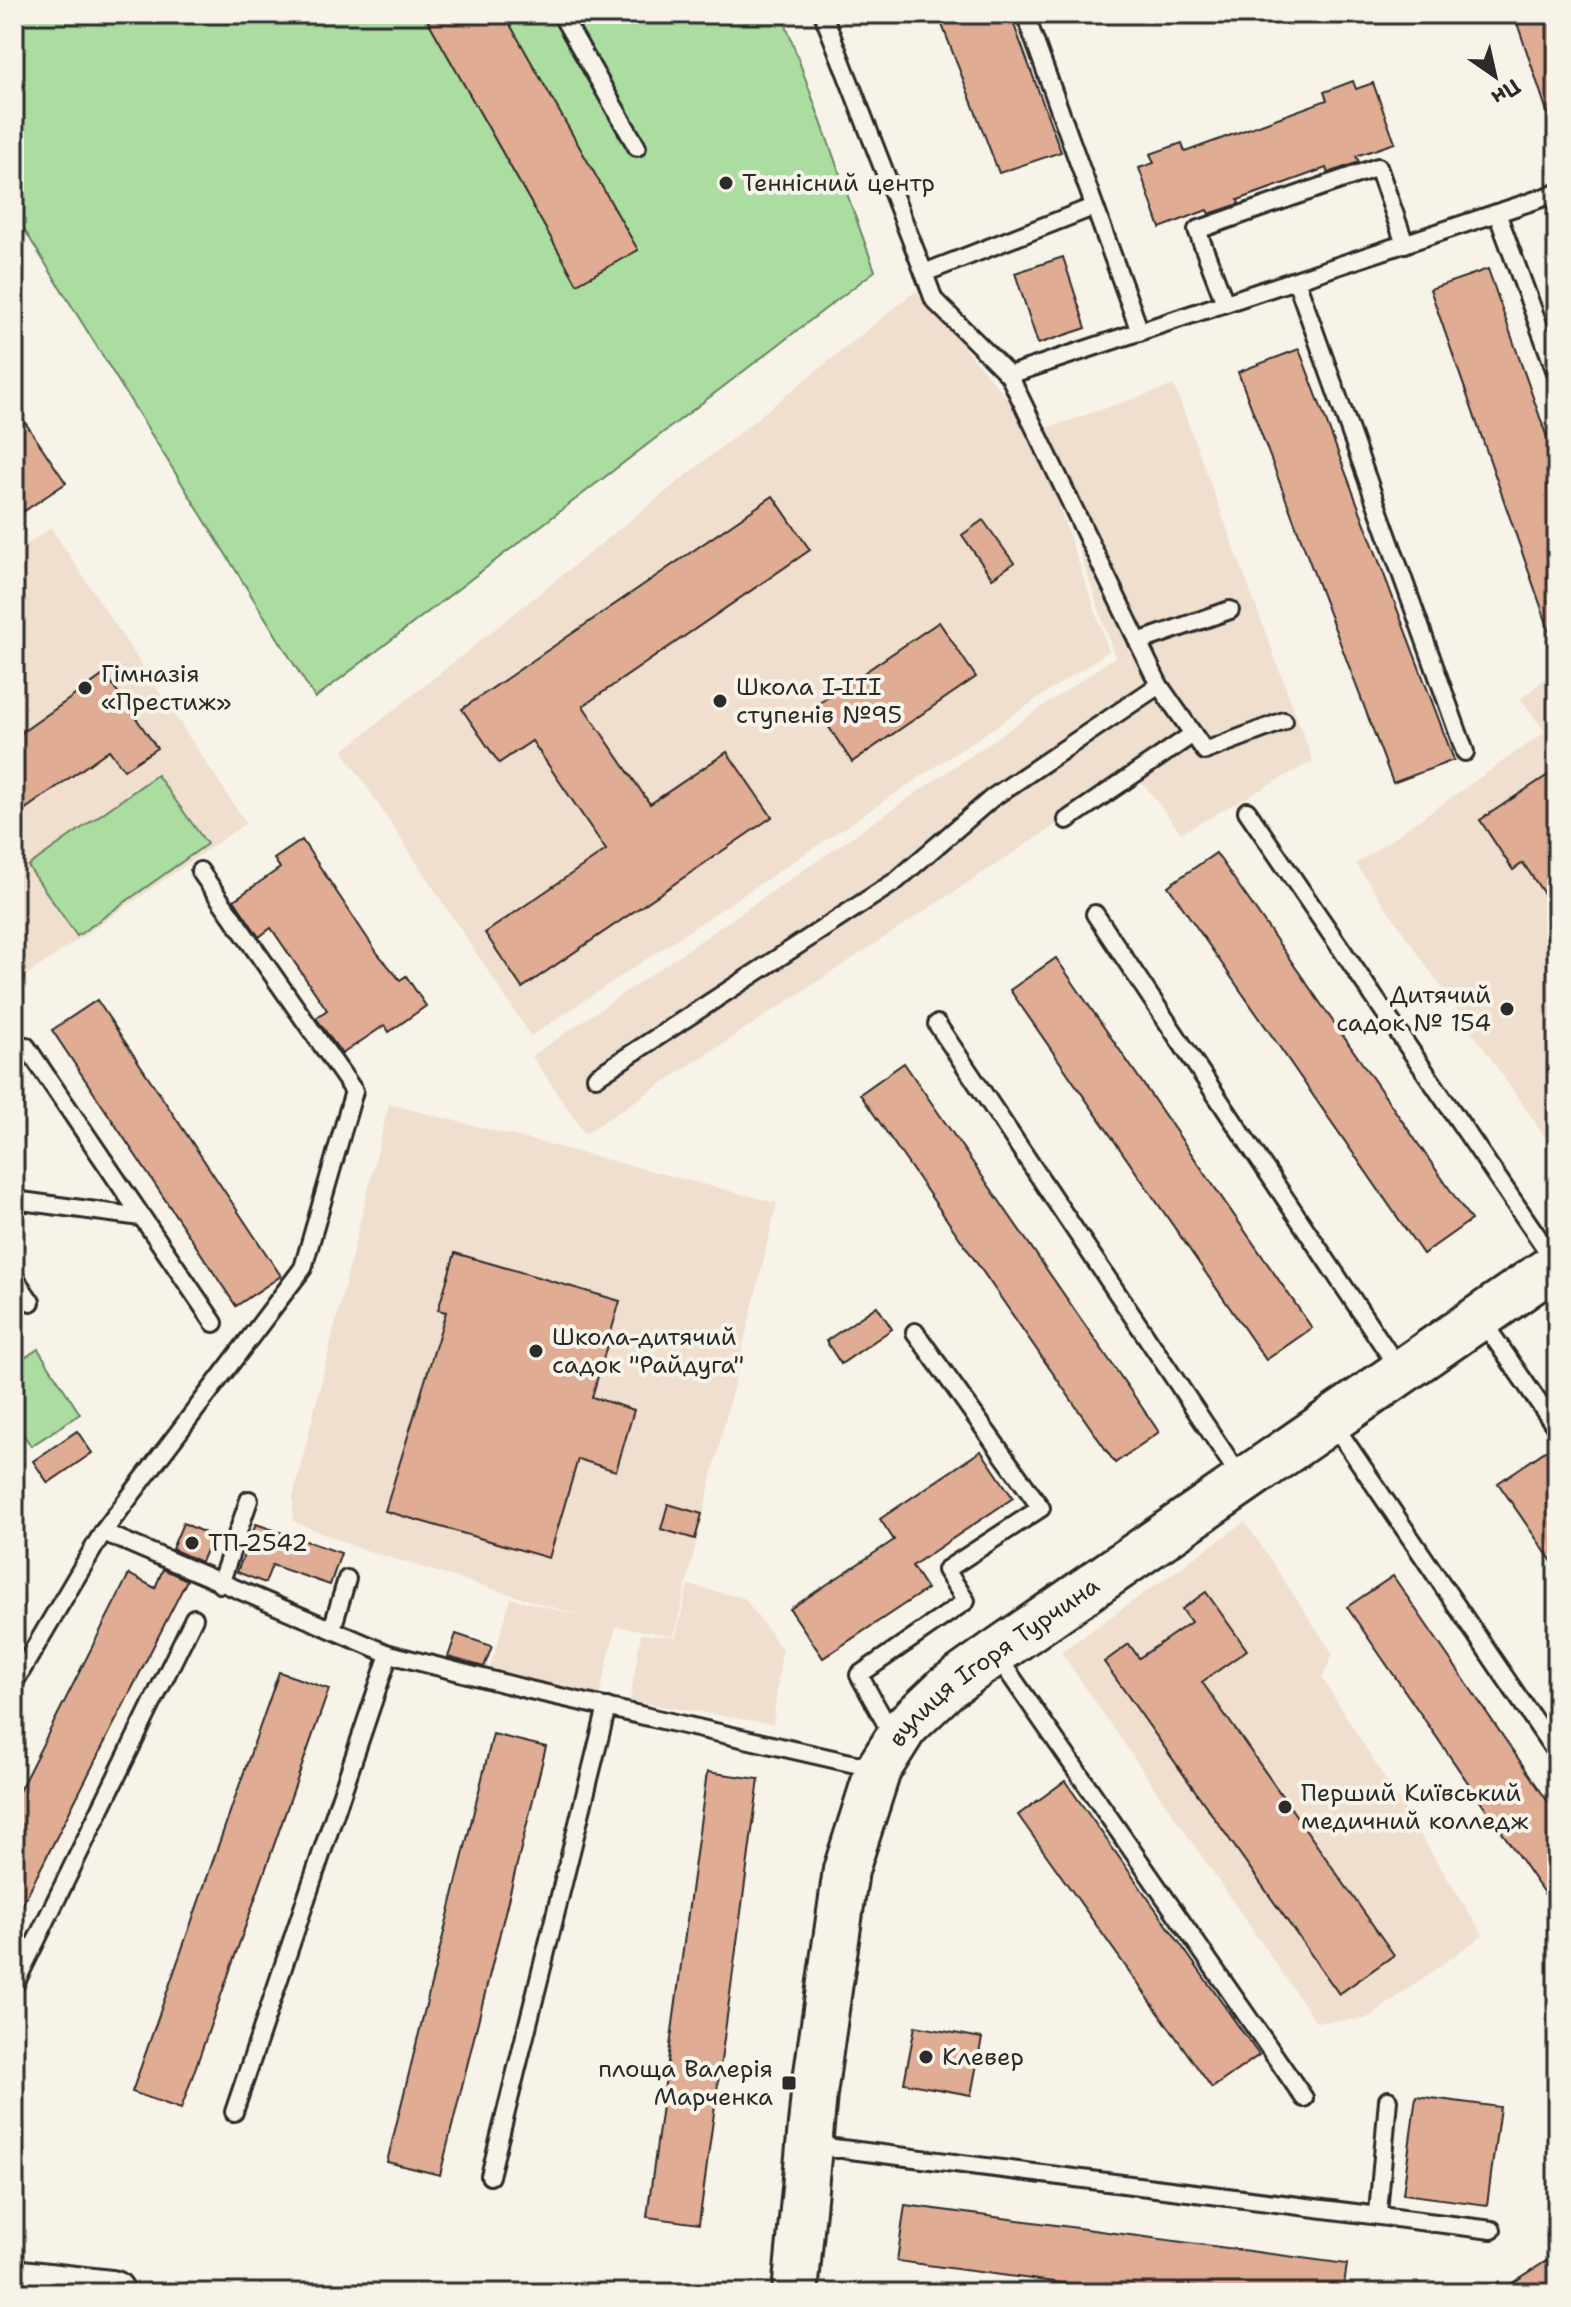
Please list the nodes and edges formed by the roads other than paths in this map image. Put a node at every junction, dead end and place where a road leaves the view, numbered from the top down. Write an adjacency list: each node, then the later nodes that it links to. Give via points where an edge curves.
1 (561, 14): 4 (lane)
2 (823, 14): 9 (lane)
3 (1025, 14): 6 (lane)
4 (637, 147)
5 (1557, 193): 7 (lane)
6 (1093, 207): 9 (lane); 12 (lane)
7 (1497, 213): 8 (lane); 14 (lane)
8 (1405, 244): 10 (lane); 11 (lane, via 1378,167 1197,230)
9 (924, 273): 13 (lane, via 934,300)
10 (1296, 280): 11 (lane); 20 (lane)
11 (1225, 303): 12 (lane)
12 (1140, 332): 13 (lane)
13 (1009, 375): 16 (lane)
14 (1557, 375)
15 (1230, 610): 16 (lane)
16 (1138, 642): 17 (lane)
17 (1159, 685): 19 (lane); 27 (lane, via 992,798 896,881)
18 (1284, 721): 19 (lane, via 1205,751)
19 (1193, 734): 22 (lane)
20 (1465, 752)
21 (1247, 811): 30 (lane)
22 (1067, 820)
23 (200, 871): 41 (lane, via 354,1091 303,1268)
24 (1095, 914): 36 (lane)
25 (937, 1024): 39 (lane)
26 (26, 1046): 29 (lane)
27 (596, 1077)
28 (14, 1200): 29 (lane)
29 (141, 1217): 34 (lane)
30 (1557, 1264): 33 (street, вулиця Ігоря Турчина)
31 (14, 1277): 32 (lane)
32 (31, 1302)
33 (1480, 1318): 36 (street, вулиця Ігоря Турчина); 38 (lane)
34 (214, 1323)
35 (915, 1332): 51 (lane, via 1041,1508 946,1570 966,1601 859,1675)
36 (1401, 1372): 37 (street, вулиця Ігоря Турчина)
37 (1331, 1421): 39 (street, вулиця Ігоря Турчина); 50 (lane)
38 (1557, 1429)
39 (1243, 1481): 46 (street, вулиця Ігоря Турчина)
40 (249, 1500): 43 (lane)
41 (103, 1532): 43 (lane); 48 (lane)
42 (347, 1579): 45 (lane)
43 (220, 1584): 45 (lane)
44 (194, 1618): 52 (lane)
45 (332, 1629): 47 (lane)
46 (995, 1653): 51 (street, вулиця Ігоря Турчина, via 946,1688 905,1727); 53 (lane)
47 (389, 1654): 49 (lane); 55 (lane)
48 (14, 1683)
49 (607, 1707): 51 (lane); 57 (lane)
50 (1557, 1754)
51 (887, 1755): 56 (street, вулиця Ігоря Турчина, via 846,1870)
52 (14, 1986)
53 (1304, 2098)
54 (1388, 2100): 58 (lane)
55 (234, 2112)
56 (809, 2145): 58 (lane); 62 (street, вулиця Ігоря Турчина)
57 (490, 2176)
58 (1378, 2213): 59 (lane)
59 (1492, 2230)
60 (14, 2282): 61 (street)
61 (112, 2293)
62 (795, 2293)

